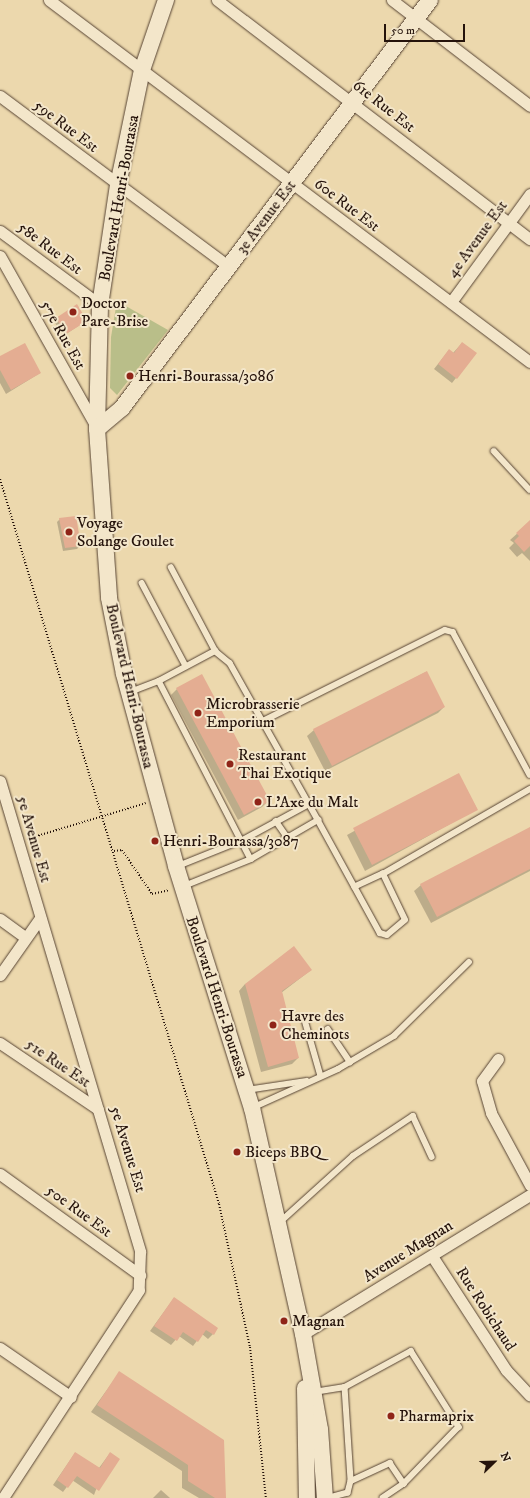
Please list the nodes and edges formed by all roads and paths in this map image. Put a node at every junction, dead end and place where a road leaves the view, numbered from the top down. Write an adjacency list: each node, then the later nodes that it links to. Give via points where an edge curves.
1 (48, 0): 7 (street, 60e Rue Est)
2 (166, 0): 7 (main road, Boulevard Henri-Bourassa)
3 (217, 0): 9 (street, 61e Rue Est)
4 (392, 0): 6 (street)
5 (430, 0): 6 (main road, 3e Avenue Est)
6 (416, 18): 9 (main road, 3e Avenue Est); 10 (street)
7 (142, 70): 11 (street, 60e Rue Est); 12 (main road, Boulevard Henri-Bourassa)
8 (0, 96): 12 (street, 59e Rue Est)
9 (353, 102): 11 (main road, 3e Avenue Est); 14 (street, 61e Rue Est)
10 (530, 106)
11 (291, 184): 18 (main road, 3e Avenue Est); 19 (street, 60e Rue Est)
12 (118, 185): 18 (street, 59e Rue Est); 20 (main road, Boulevard Henri-Bourassa)
13 (530, 194): 14 (street, 4e Avenue Est)
14 (508, 223): 16 (street, 61e Rue Est); 19 (street, 4e Avenue Est)
15 (0, 231): 20 (street, 58e Rue Est)
16 (530, 240)
17 (0, 256): 22 (street, 57e Rue Est)
18 (229, 267): 22 (main road, 3e Avenue Est, via 122,408)
19 (451, 302): 21 (street, 60e Rue Est)
20 (100, 305): 22 (main road, Boulevard Henri-Bourassa)
21 (530, 362)
22 (97, 429): 31 (main road, Boulevard Henri-Bourassa, via 109,598)
23 (494, 451): 25 (lane)
24 (0, 479): 38 (path)
25 (530, 490)
26 (171, 568): 28 (lane)
27 (142, 583): 29 (lane)
28 (215, 651): 29 (lane); 32 (lane, via 230,663)
29 (186, 666): 30 (lane)
30 (159, 681): 31 (lane); 42 (lane)
31 (129, 693): 36 (main road, Boulevard Henri-Bourassa)
32 (263, 721): 33 (lane, via 445,630 453,632); 37 (lane)
33 (530, 775)
34 (0, 784): 43 (street, 5e Avenue Est)
35 (530, 789): 47 (lane)
36 (157, 800): 38 (path); 46 (main road, Boulevard Henri-Bourassa)
37 (309, 804): 39 (lane); 40 (lane)
38 (103, 816): 43 (path); 44 (path)
39 (276, 820): 41 (lane); 42 (lane)
40 (318, 820): 41 (lane); 49 (lane)
41 (287, 837): 45 (lane)
42 (243, 840): 45 (lane); 46 (lane)
43 (19, 842): 50 (street, 5e Avenue Est)
44 (114, 851): 48 (path, via 122,850 152,894); 82 (path, via 232,1257 255,1382)
45 (250, 859): 48 (lane)
46 (176, 867): 48 (main road, Boulevard Henri-Bourassa)
47 (383, 874): 49 (lane); 49 (lane, via 405,920 387,935 380,933)
48 (182, 887): 62 (main road, Boulevard Henri-Bourassa)
49 (356, 887)
50 (40, 918): 52 (street); 64 (street, 5e Avenue Est)
51 (0, 919): 52 (street)
52 (25, 937): 54 (street)
53 (470, 962): 59 (lane, via 394,1036)
54 (0, 975)
55 (305, 1020): 60 (lane)
56 (328, 1029): 59 (lane)
57 (0, 1043): 64 (street, 51e Rue Est)
58 (498, 1059): 67 (street, via 482,1081 491,1113)
59 (350, 1062): 60 (lane)
60 (321, 1076): 61 (lane)
61 (308, 1081): 62 (lane); 63 (lane)
62 (247, 1091): 63 (main road, Boulevard Henri-Bourassa)
63 (252, 1108): 69 (main road, Boulevard Henri-Bourassa)
64 (98, 1109): 71 (street, 5e Avenue Est, via 130,1209 140,1252)
65 (432, 1157): 69 (lane, via 413,1116 353,1156)
66 (0, 1174): 71 (street, 50e Rue Est)
67 (530, 1185)
68 (530, 1195): 70 (street, Avenue Magnan)
69 (279, 1224): 72 (main road, Boulevard Henri-Bourassa)
70 (432, 1256): 72 (street, Avenue Magnan); 76 (street, Rue Robichaud, via 506,1370)
71 (140, 1274): 77 (street, 5e Avenue Est, via 139,1290)
72 (303, 1334): 75 (main road, Boulevard Henri-Bourassa); 83 (main road, Boulevard Henri-Bourassa)
73 (0, 1348): 77 (street)
74 (345, 1387): 75 (lane); 78 (lane); 79 (lane, via 411,1351 459,1427)
75 (314, 1392): 84 (main road, Boulevard Henri-Bourassa)
76 (530, 1396)
77 (71, 1397): 81 (street, 5e Avenue Est)
78 (351, 1481): 79 (lane, via 390,1463); 80 (lane)
79 (404, 1484): 86 (lane)
80 (350, 1496): 85 (lane)
81 (3, 1498)
82 (266, 1498)
83 (307, 1498)
84 (325, 1498)
85 (329, 1498)
86 (383, 1498)

